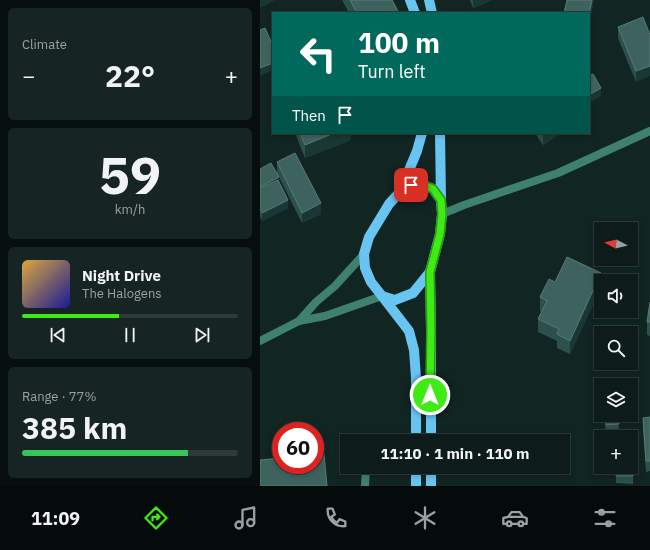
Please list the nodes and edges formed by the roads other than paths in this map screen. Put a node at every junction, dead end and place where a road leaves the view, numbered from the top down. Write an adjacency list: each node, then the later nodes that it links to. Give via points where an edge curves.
1 (410, 0): 3 (main road)
2 (429, 0): 4 (main road)
3 (415, 12)
4 (432, 12)
5 (650, 131): 10 (street, via 558,173)
6 (422, 134): 8 (main road)
7 (440, 134): 9 (main road)
8 (400, 192): 9 (main road, via 411,185 423,185 433,189); 11 (main road, via 389,204 369,237)
9 (441, 200): 10 (main road)
10 (442, 214): 12 (main road, via 440,234)
11 (364, 254): 13 (main road, via 371,282); 14 (street)
12 (430, 272): 13 (main road, via 413,293 395,300); 17 (main road)
13 (382, 296): 14 (street, via 325,316); 16 (main road, via 409,331 414,350)
14 (299, 321): 15 (street)
15 (260, 341)
16 (416, 434)
17 (430, 434)
18 (366, 474): 21 (street)
19 (416, 474): 22 (main road)
20 (430, 474): 23 (main road)
21 (365, 486)
22 (416, 486)
23 (430, 486)

